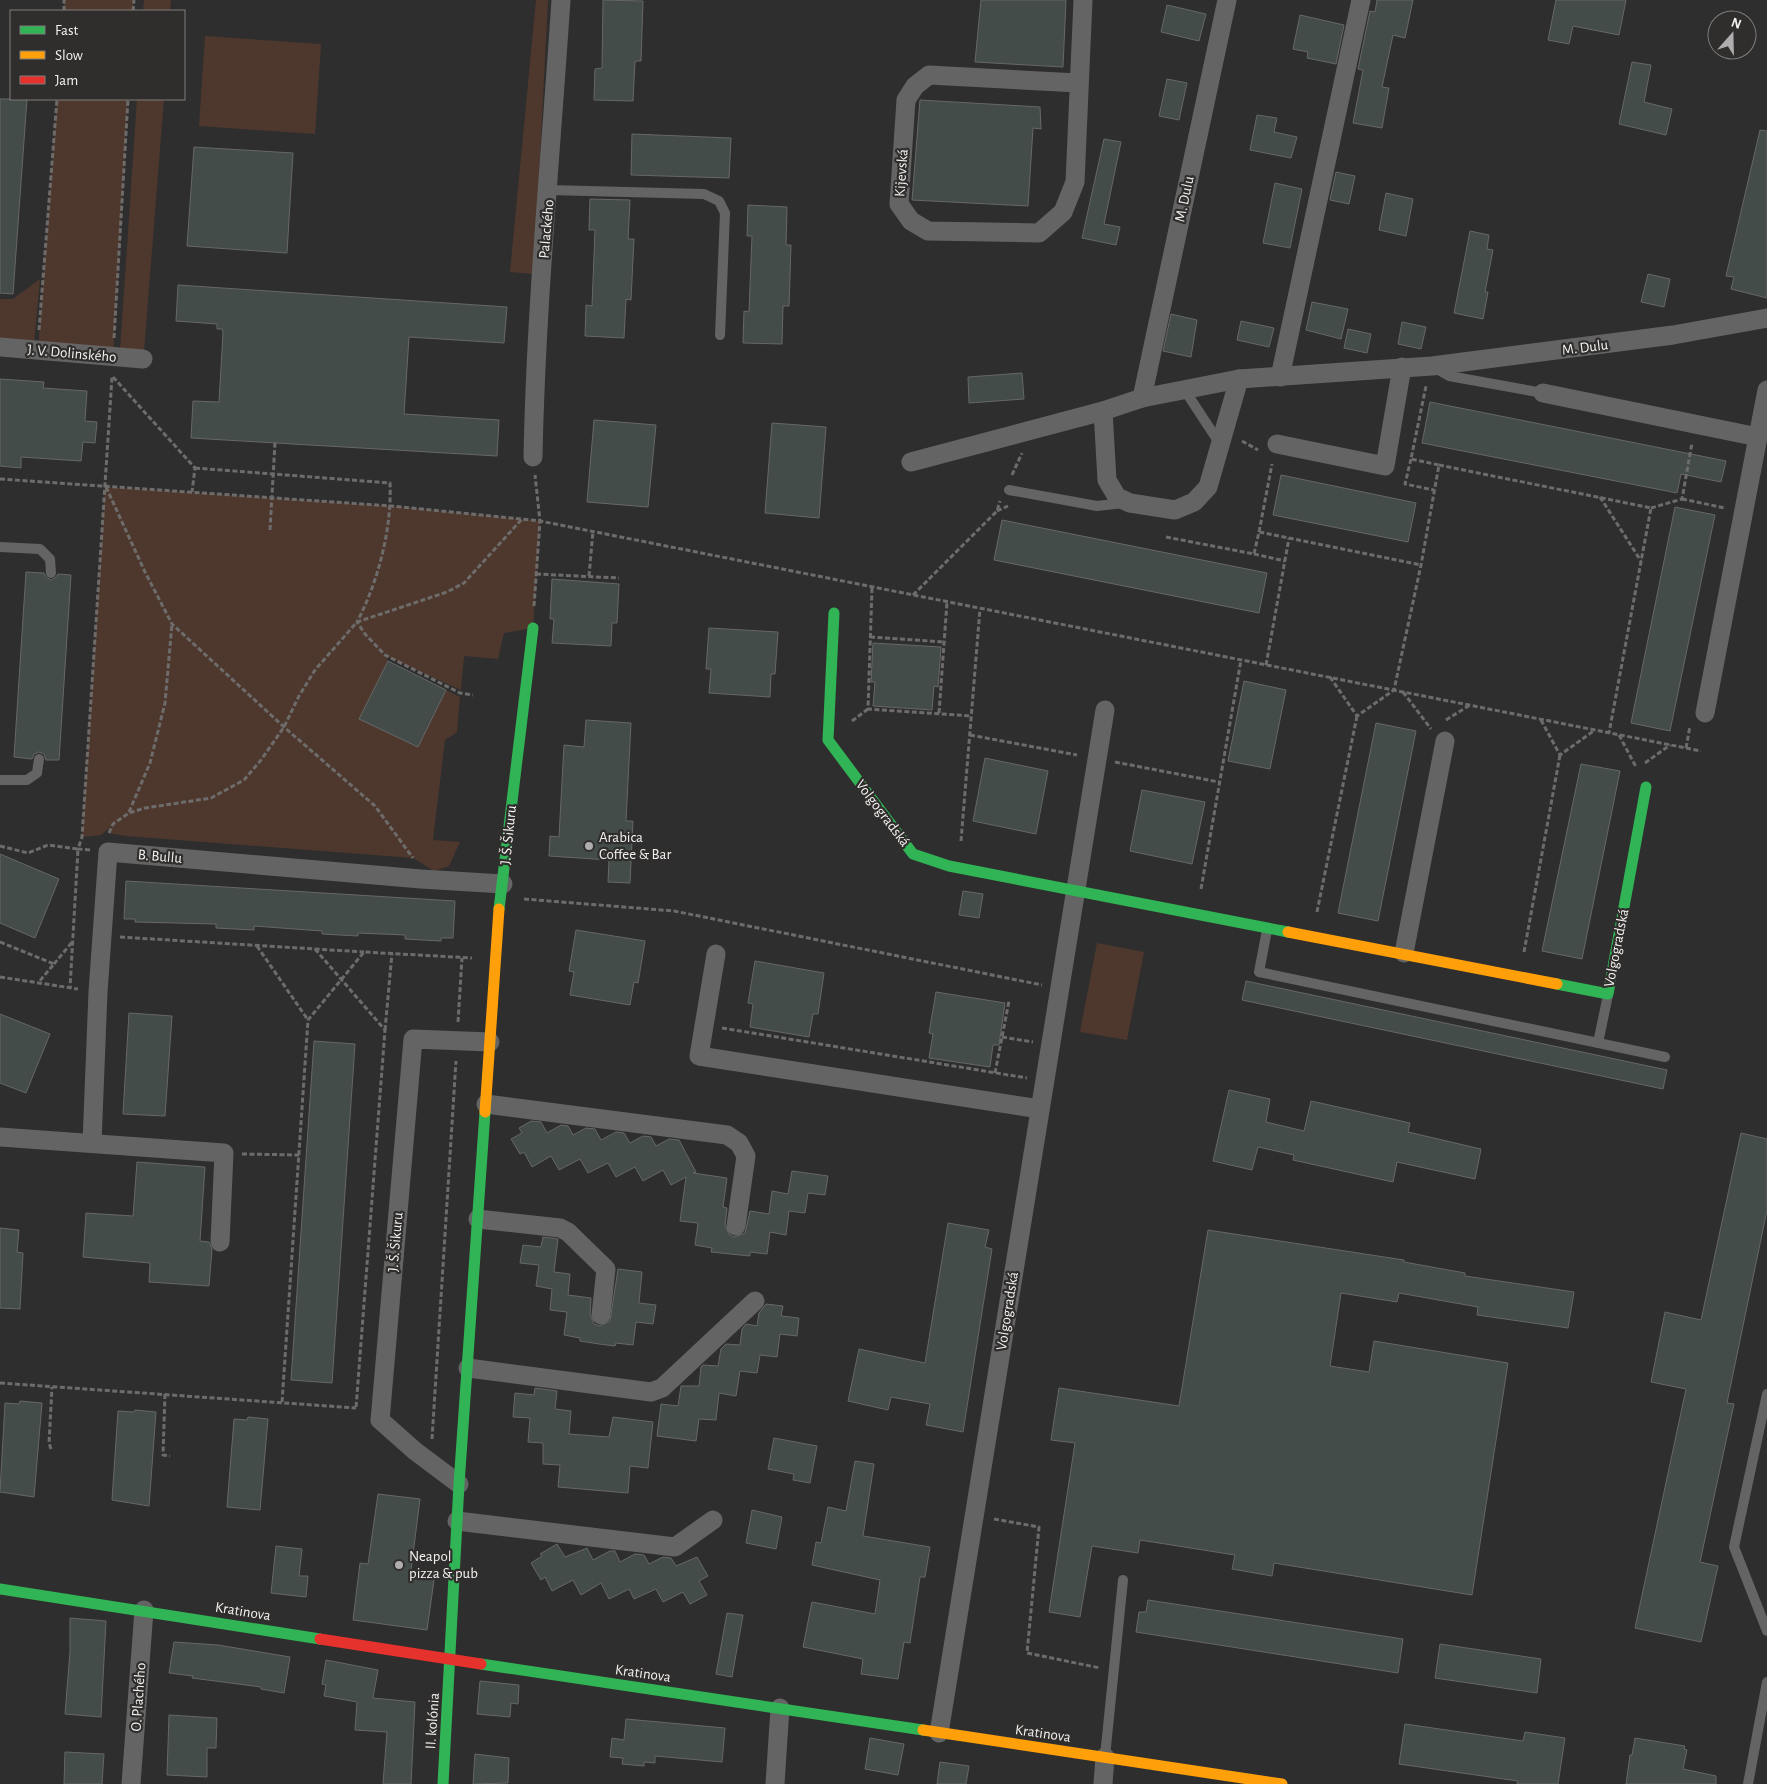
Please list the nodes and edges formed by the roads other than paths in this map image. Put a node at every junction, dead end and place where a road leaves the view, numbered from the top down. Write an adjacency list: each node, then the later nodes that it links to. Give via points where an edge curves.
1 (561, 0): 6 (street, Palackého)
2 (1084, 0): 5 (street, Kijevská)
3 (1227, 0): 18 (street, M. Dulu)
4 (1362, 0): 13 (street)
5 (1078, 83): 5 (street, Kijevská, via 1075,182 1063,212 1039,233 928,231 911,221 899,204 906,100 915,86 930,75)
6 (549, 190): 8 (lane, via 704,194 719,200 725,213); 23 (street, Palackého, via 535,355)
7 (1767, 318): 11 (street, M. Dulu, via 1673,335)
8 (720, 335)
9 (0, 347): 10 (street, J. V. Dolinského)
10 (143, 359)
11 (1432, 366): 12 (street, M. Dulu); 17 (lane, via 1450,376)
12 (1402, 367): 13 (street, M. Dulu); 22 (street, via 1385,466)
13 (1280, 376): 14 (street, M. Dulu)
14 (1239, 379): 15 (street, M. Dulu); 20 (street)
15 (1184, 389): 18 (street, M. Dulu); 20 (lane)
16 (1767, 390): 21 (street)
17 (1543, 393): 21 (street)
18 (1142, 398): 19 (street, M. Dulu)
19 (1102, 411): 24 (street, M. Dulu); 26 (street, via 1107,480 1117,497)
20 (1222, 437): 26 (street, via 1208,487 1194,502 1175,510)
21 (1758, 437): 32 (street)
22 (1275, 452)
23 (533, 457)
24 (911, 462)
25 (1008, 487): 26 (lane, via 1097,506)
26 (1130, 503)
27 (0, 547): 28 (lane, via 40,549 50,559)
28 (51, 573)
29 (834, 613): 37 (street, Volgogradská, via 828,740 913,854 949,866)
30 (533, 628): 38 (street, J. Š. Šikuru)
31 (1105, 710): 37 (street, Volgogradská)
32 (1698, 718)
33 (1445, 741): 40 (street)
34 (39, 759): 35 (lane, via 37,773 27,780)
35 (0, 780)
36 (1646, 787): 42 (street, Volgogradská)
37 (1076, 889): 39 (street, Volgogradská); 47 (street, Volgogradská)
38 (502, 890): 43 (street, J. Š. Šikuru); 49 (street, B. Bullu, via 421,879 103,851 103,936)
39 (1268, 926): 40 (street, Volgogradská); 44 (lane, via 1259,972)
40 (1404, 953): 42 (street, Volgogradská)
41 (716, 954): 47 (street, via 699,1056)
42 (1608, 994): 44 (lane)
43 (490, 1042): 46 (street, J. Š. Šikuru); 57 (street, J. Š. Šikuru, via 413,1039 380,1420)
44 (1598, 1044): 45 (lane)
45 (1665, 1057)
46 (486, 1104): 50 (street, J. Š. Šikuru); 51 (street, via 727,1135 739,1143 746,1156)
47 (1040, 1109): 67 (street, Volgogradská)
48 (0, 1137): 49 (street)
49 (92, 1143): 52 (street, via 224,1153)
50 (478, 1219): 54 (street, via 560,1228 568,1232 606,1269); 55 (street, J. Š. Šikuru)
51 (736, 1226)
52 (220, 1242)
53 (755, 1301): 55 (street, via 662,1388 651,1392)
54 (601, 1315)
55 (468, 1368): 57 (street, J. Š. Šikuru)
56 (1767, 1394): 63 (lane, via 1734,1547)
57 (460, 1484): 59 (street, J. Š. Šikuru)
58 (713, 1520): 59 (street, via 675,1547)
59 (457, 1521): 64 (street, J. Š. Šikuru)
60 (1123, 1580): 68 (lane)
61 (0, 1589): 62 (street, Kratinova)
62 (144, 1610): 64 (street, Kratinova); 69 (street, O. Plachého)
63 (1767, 1631)
64 (451, 1659): 66 (street, Kratinova); 70 (street, II. kolónia)
65 (1767, 1682): 74 (lane)
66 (780, 1708): 67 (street, Kratinova); 71 (street)
67 (939, 1733): 68 (street, Kratinova)
68 (1105, 1757): 72 (street); 73 (street, Kratinova)
69 (132, 1784)
70 (443, 1784)
71 (775, 1784)
72 (1103, 1784)
73 (1282, 1784)
74 (1748, 1784)

